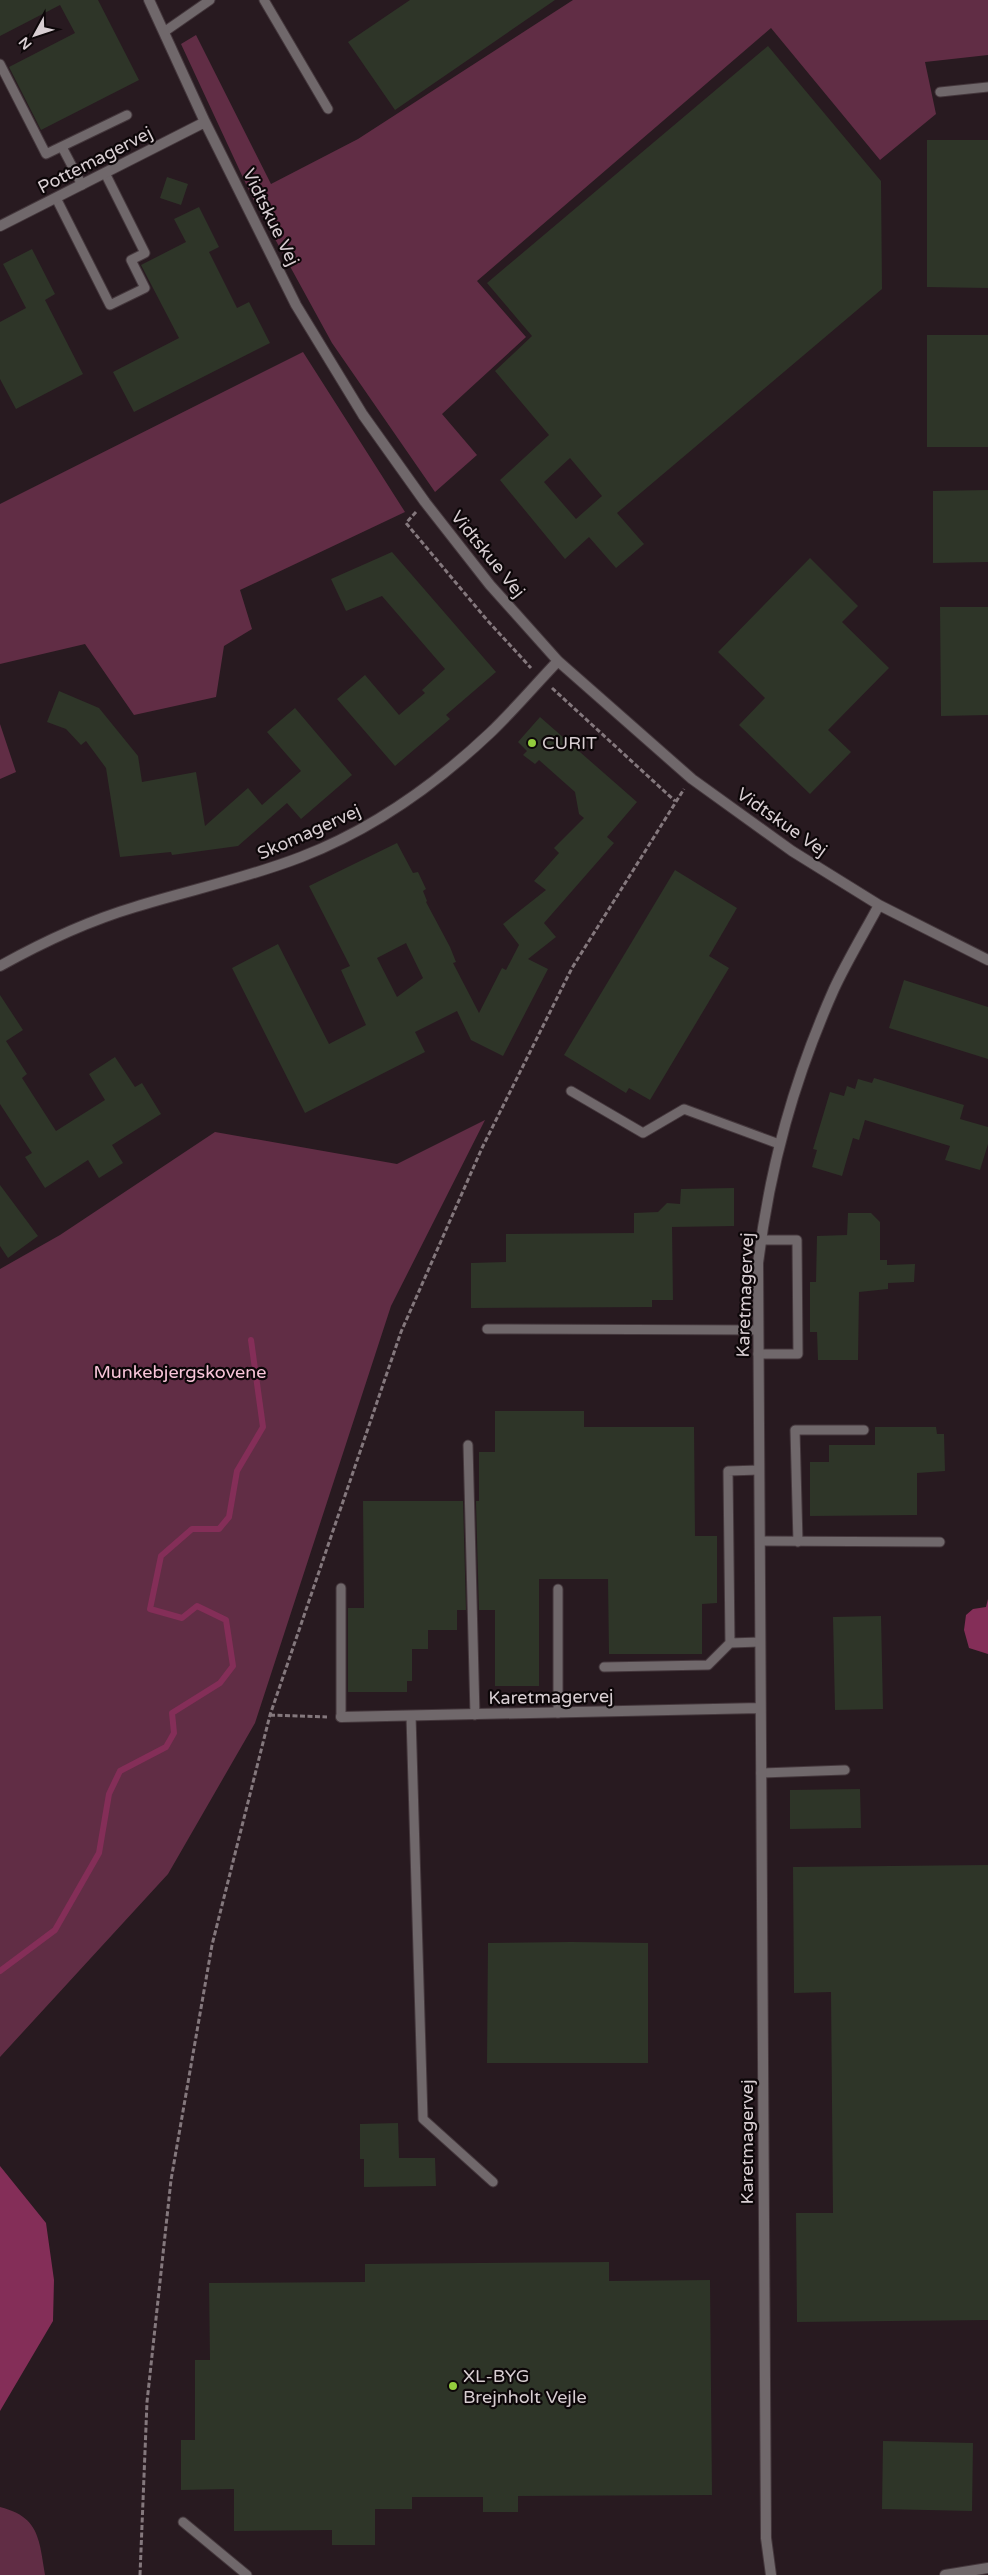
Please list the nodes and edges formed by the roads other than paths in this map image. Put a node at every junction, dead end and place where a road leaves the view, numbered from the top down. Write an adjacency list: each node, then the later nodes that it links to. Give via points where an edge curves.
1 (149, 0): 4 (street, Vidtskue Vej)
2 (210, 0): 4 (lane)
3 (264, 0): 8 (lane)
4 (164, 32): 10 (street, Vidtskue Vej)
5 (0, 64): 11 (lane, via 46,154)
6 (988, 86): 7 (lane)
7 (940, 92)
8 (328, 109)
9 (127, 115): 11 (lane)
10 (205, 122): 12 (street, Pottemagervej); 16 (street, Vidtskue Vej, via 296,304 363,415 490,585)
11 (62, 147): 13 (lane)
12 (105, 173): 13 (street, Pottemagervej); 14 (lane, via 145,253 131,260 145,288 110,306)
13 (82, 185): 14 (street, Pottemagervej)
14 (56, 198): 15 (street, Pottemagervej)
15 (1, 223)
16 (558, 661): 17 (street, Vidtskue Vej, via 692,779 792,851); 19 (street, Skomagervej, via 490,733 446,770 410,798 335,842 259,873 134,907 80,926)
17 (878, 905): 18 (street, Vidtskue Vej); 21 (street, Karetmagervej, via 835,988 801,1072)
18 (988, 960)
19 (0, 966)
20 (571, 1091): 21 (lane, via 643,1133 684,1109)
21 (779, 1144): 22 (street, Karetmagervej)
22 (761, 1240): 24 (street, Karetmagervej); 25 (lane, via 797,1240 798,1354)
23 (487, 1329): 24 (lane)
24 (758, 1330): 25 (street, Karetmagervej)
25 (758, 1354): 28 (street, Karetmagervej)
26 (864, 1430): 30 (lane, via 795,1430)
27 (468, 1445): 39 (lane)
28 (759, 1470): 29 (street, Karetmagervej); 35 (lane, via 728,1471)
29 (760, 1542): 30 (lane); 34 (street, Karetmagervej)
30 (798, 1542): 31 (lane)
31 (940, 1542)
32 (340, 1588): 41 (lane)
33 (558, 1589): 38 (lane)
34 (760, 1642): 35 (lane); 37 (street, Karetmagervej)
35 (730, 1643): 36 (lane, via 708,1665)
36 (604, 1667)
37 (760, 1708): 38 (street, Karetmagervej); 43 (street, Karetmagervej)
38 (558, 1713): 39 (street, Karetmagervej)
39 (475, 1715): 40 (street, Karetmagervej)
40 (411, 1716): 41 (street, Karetmagervej); 44 (lane, via 423,2118)
41 (342, 1717)
42 (845, 1770): 43 (lane)
43 (761, 1773): 48 (street, Karetmagervej, via 766,2538)
44 (493, 2182)
45 (183, 2522): 47 (lane)
46 (988, 2568): 49 (street)
47 (247, 2575)
48 (771, 2575)
49 (945, 2575)

